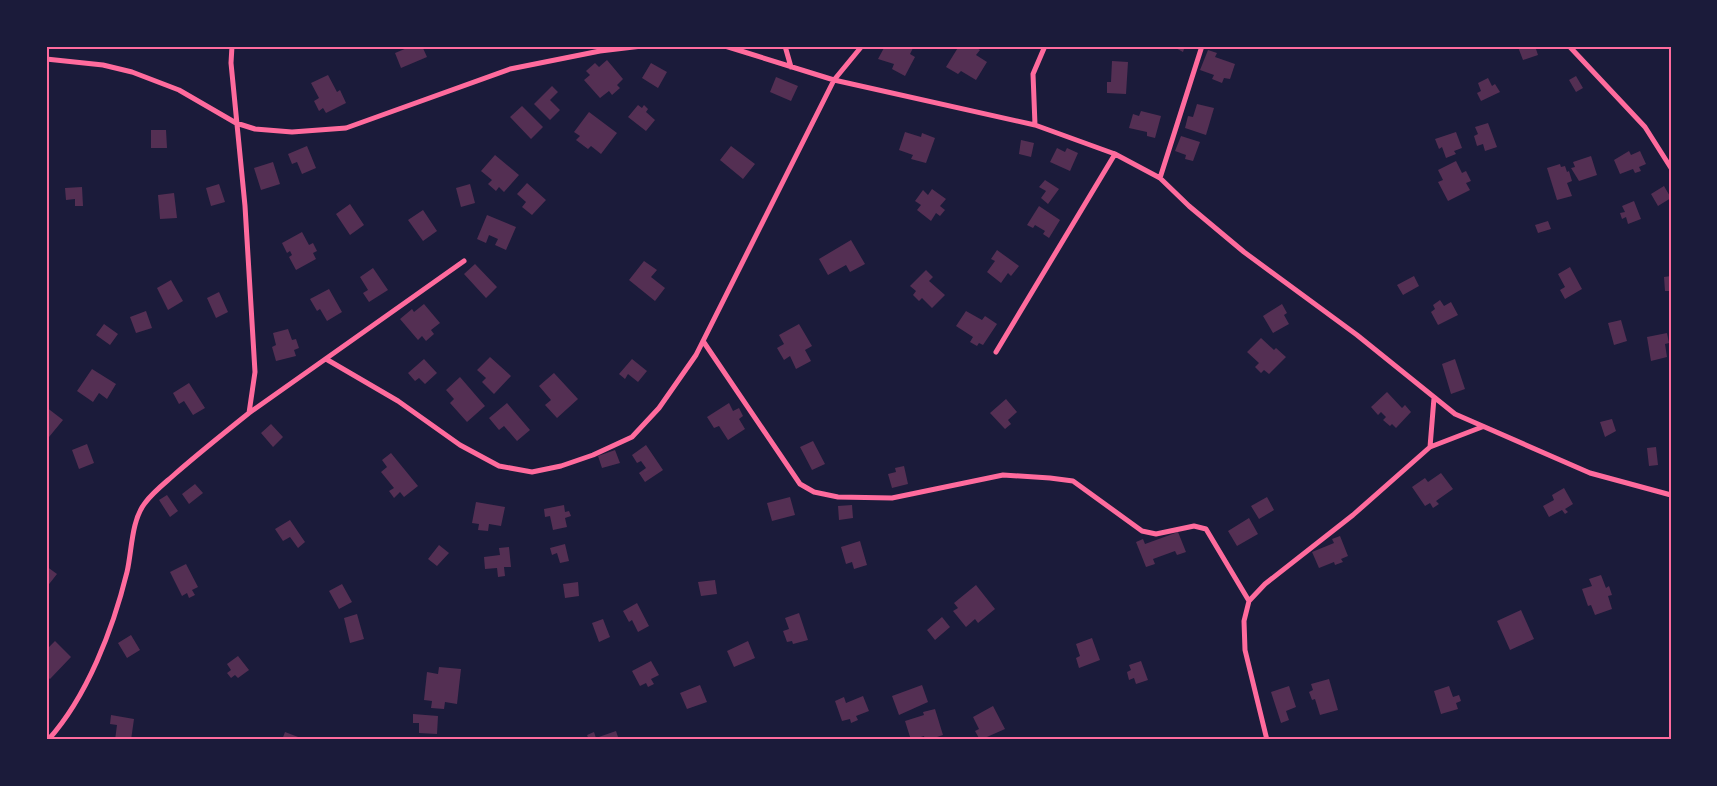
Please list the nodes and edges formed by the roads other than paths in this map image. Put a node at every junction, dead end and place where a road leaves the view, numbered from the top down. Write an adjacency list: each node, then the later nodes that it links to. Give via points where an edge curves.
1 (232, 46): 12 (street)
2 (642, 46): 12 (street, via 510,69 346,128 292,132 255,129)
3 (725, 46): 10 (street)
4 (785, 46): 10 (street)
5 (862, 46): 11 (street)
6 (1045, 46): 13 (street, via 1033,74)
7 (1202, 46): 16 (street)
8 (1569, 46): 15 (street, via 1645,127)
9 (46, 59): 12 (street, via 132,72 179,90)
10 (791, 67): 11 (street)
11 (834, 80): 13 (street); 18 (street)
12 (236, 123): 22 (street, via 256,372)
13 (1035, 125): 14 (street)
14 (1115, 154): 16 (street); 19 (street)
15 (1671, 168)
16 (1160, 178): 21 (street, via 1244,252 1357,335)
17 (464, 262): 20 (street)
18 (703, 341): 20 (street, via 659,408 632,437 593,455 532,472 499,466 460,445 398,401); 26 (street, via 800,484 814,492 838,497 892,498 1003,475 1073,480 1142,531 1156,534 1194,526 1206,529)
19 (996, 352)
20 (326, 359): 22 (street)
21 (1434, 398): 23 (street, via 1455,414); 24 (street)
22 (249, 413): 27 (street, via 203,449 144,503 102,647 83,692)
23 (1482, 427): 24 (street); 25 (street, via 1590,473)
24 (1430, 447): 26 (street, via 1354,515 1265,584)
25 (1671, 495)
26 (1249, 601): 28 (street, via 1244,621 1245,650)
27 (48, 740)
28 (1267, 740)

